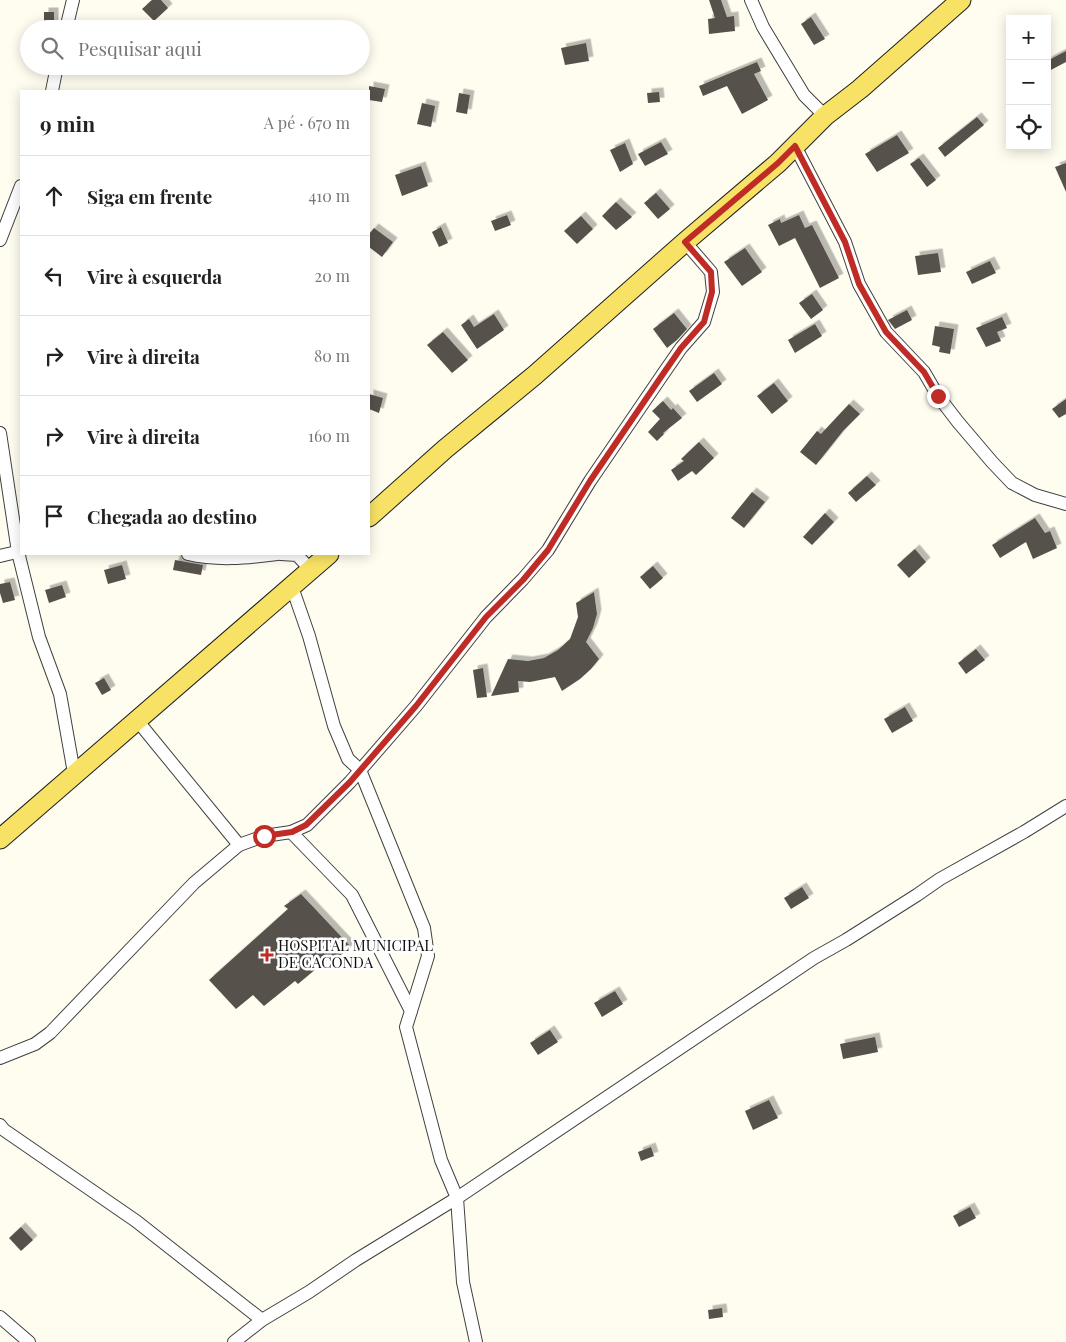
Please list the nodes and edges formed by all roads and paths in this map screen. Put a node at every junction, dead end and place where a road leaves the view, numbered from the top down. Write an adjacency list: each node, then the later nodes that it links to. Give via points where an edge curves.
1 (74, 0): 4 (street)
2 (751, 0): 7 (street, via 763,27 804,95)
3 (962, 0): 7 (main road)
4 (68, 20)
5 (55, 75): 6 (street)
6 (52, 90)
7 (824, 116): 8 (main road)
8 (795, 146): 11 (main road); 13 (street, via 845,242 859,284 886,332 924,372 958,422 1012,483 1035,495)
9 (20, 189): 10 (street)
10 (0, 240)
11 (685, 242): 14 (main road); 24 (street, via 711,272 712,292 704,322 657,383 590,481 548,550 486,617 416,706)
12 (0, 434): 15 (street)
13 (1066, 504)
14 (370, 516)
15 (19, 552): 20 (street); 25 (street, via 39,637 60,694)
16 (193, 555): 17 (street, via 239,559)
17 (269, 555)
18 (289, 555): 21 (street, via 297,556)
19 (328, 555): 21 (main road)
20 (0, 556)
21 (311, 570): 22 (main road)
22 (292, 587): 23 (main road); 24 (street, via 334,726 348,759)
23 (136, 719): 25 (main road); 29 (street)
24 (360, 770): 27 (street, via 306,825); 30 (street, via 427,943 428,956)
25 (74, 774): 28 (main road)
26 (1066, 806): 33 (street, via 940,879 814,958)
27 (292, 832): 29 (street, via 264,836); 30 (street, via 352,895)
28 (0, 839)
29 (239, 845): 31 (street, via 194,883 50,1032 35,1044)
30 (411, 1011): 33 (street, via 406,1027 442,1160)
31 (0, 1058)
32 (0, 1125): 35 (street, via 136,1221)
33 (457, 1198): 35 (street); 38 (street, via 463,1282)
34 (0, 1316): 36 (street)
35 (262, 1320): 37 (street)
36 (28, 1342)
37 (234, 1342)
38 (476, 1342)

